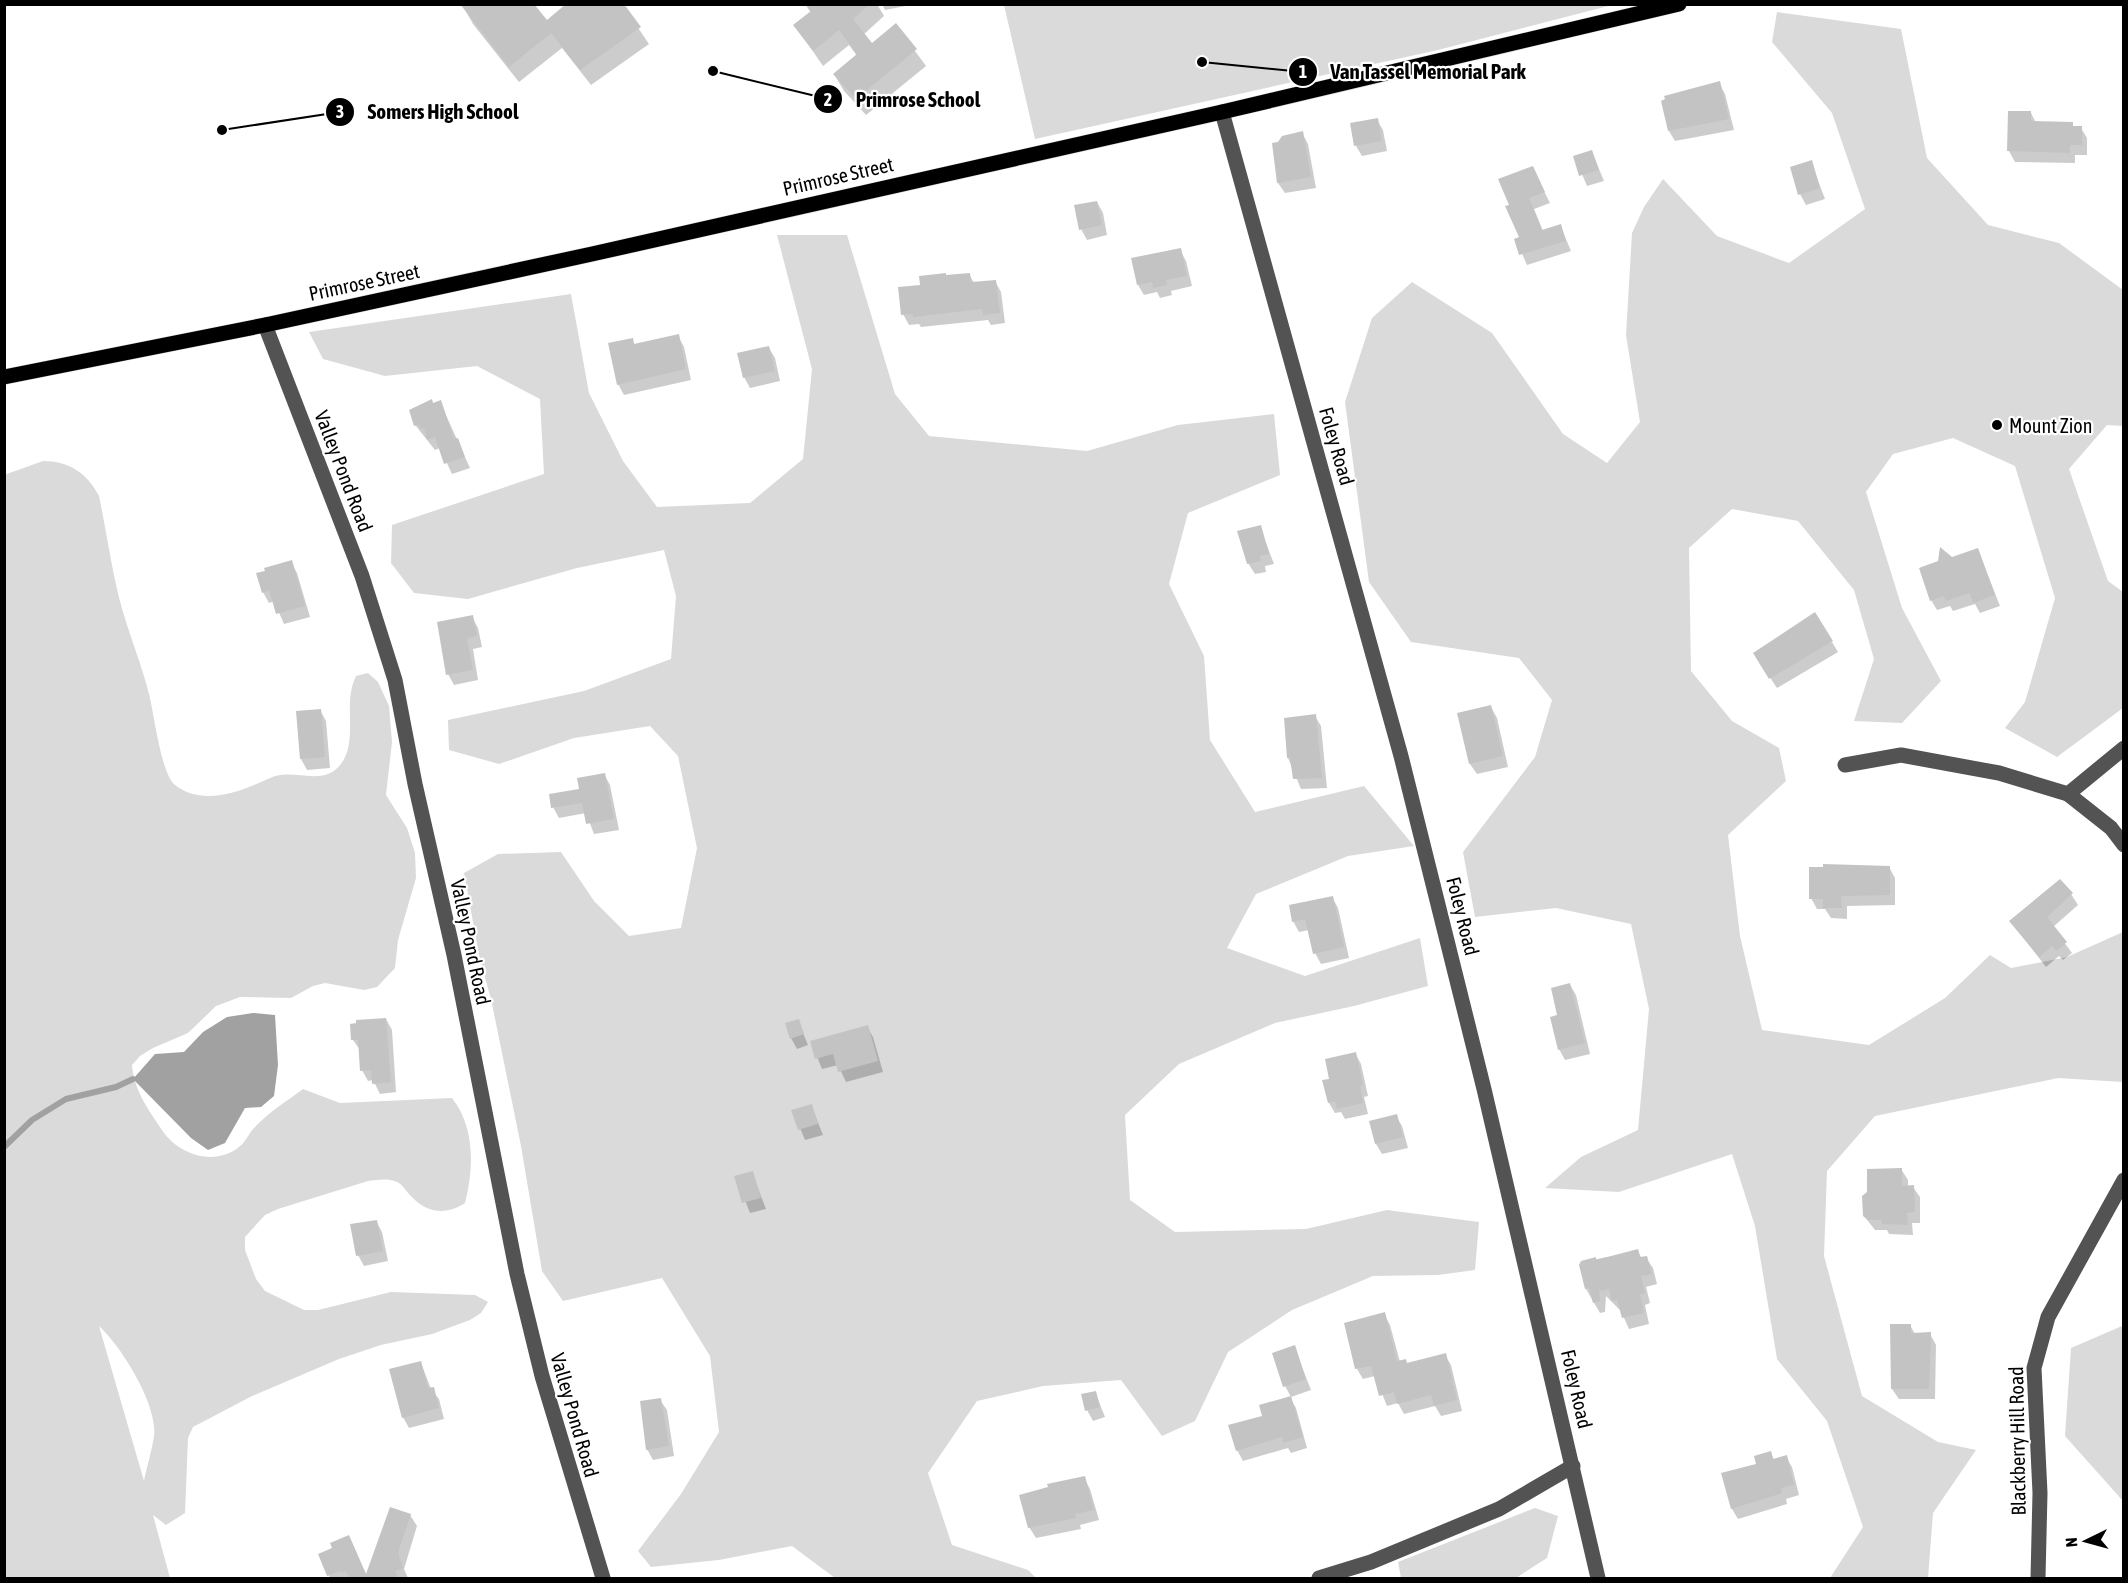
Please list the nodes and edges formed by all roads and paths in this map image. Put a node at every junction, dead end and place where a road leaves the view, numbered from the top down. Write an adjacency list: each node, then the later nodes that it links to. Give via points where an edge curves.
1 (1679, 4): 2 (main road, Primrose Street)
2 (1222, 112): 3 (main road, Primrose Street); 10 (street, Foley Road, via 1401,756 1485,1089)
3 (265, 325): 4 (main road, Primrose Street); 11 (street, Valley Pond Road, via 362,576 394,680 517,1274 542,1376)
4 (4, 377)
5 (2124, 748): 7 (street)
6 (1845, 765): 7 (street, via 1901,755 1999,772)
7 (2068, 794): 8 (street, via 2111,828)
8 (2124, 845)
9 (2124, 1180): 14 (street, Blackberry Hill Road, via 2048,1317 2034,1368 2040,1493)
10 (1573, 1466): 12 (street, via 1499,1509 1378,1559); 13 (street, Foley Road)
11 (603, 1578)
12 (1319, 1578)
13 (1598, 1578)
14 (2038, 1578)

